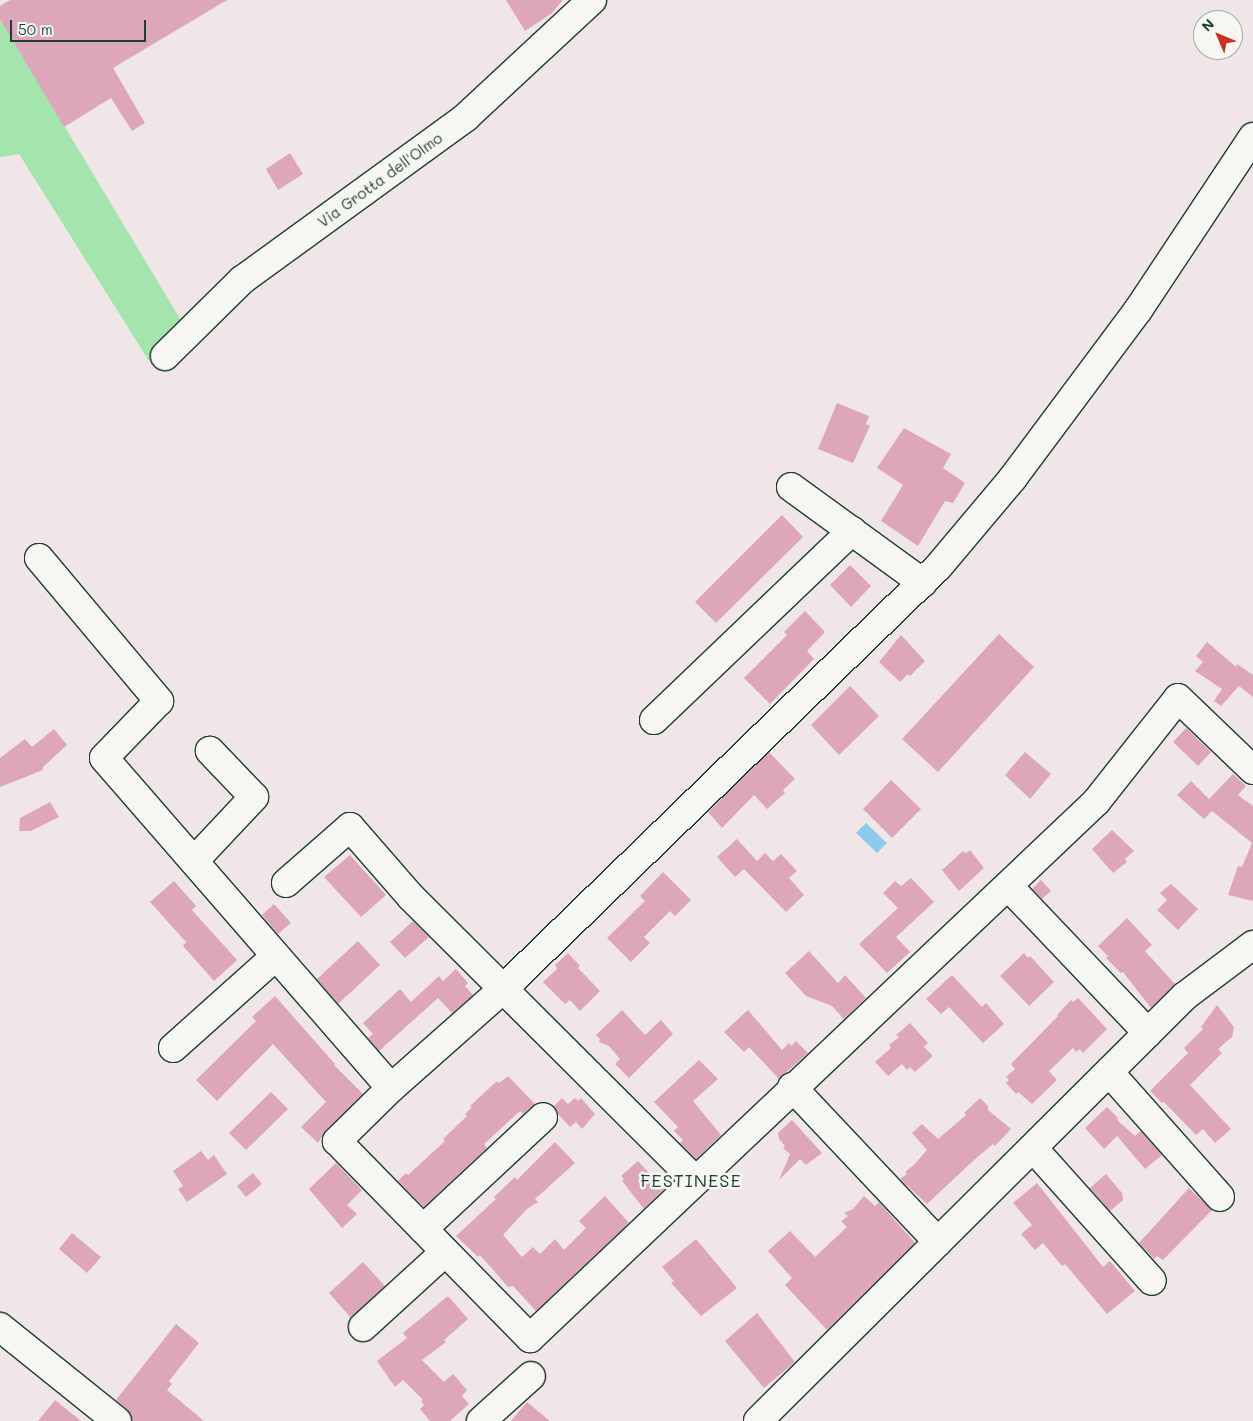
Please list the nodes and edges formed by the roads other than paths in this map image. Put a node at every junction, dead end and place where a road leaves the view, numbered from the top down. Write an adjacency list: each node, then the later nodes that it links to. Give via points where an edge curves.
1 (592, 0): 3 (street, Via Grotta dell'Olmo, via 466,117 242,280)
2 (1253, 137): 7 (street, via 1138,310 1013,478)
3 (165, 356)
4 (791, 487): 5 (street)
5 (852, 531): 7 (street); 8 (street)
6 (39, 558): 11 (street, via 159,701 104,758)
7 (923, 582): 16 (street)
8 (654, 720)
9 (210, 751): 11 (street, via 254,797)
10 (1253, 770): 13 (street, via 1178,698 1096,802)
11 (194, 861): 15 (street)
12 (286, 883): 16 (street, via 350,827 411,897)
13 (1008, 886): 17 (street); 21 (street)
14 (1253, 945): 17 (street, via 1186,996)
15 (276, 956): 18 (street); 20 (street)
16 (503, 989): 20 (street); 24 (street)
17 (1148, 1033): 19 (street)
18 (173, 1048)
19 (1109, 1072): 23 (street); 25 (street)
20 (391, 1088): 26 (street, via 337,1141)
21 (792, 1088): 24 (street); 27 (street)
22 (543, 1117): 26 (street)
23 (1033, 1148): 27 (street); 29 (street)
24 (695, 1180): 28 (street, via 530,1338)
25 (1220, 1196)
26 (423, 1230): 28 (street)
27 (938, 1242): 35 (street)
28 (445, 1252): 31 (street)
29 (1152, 1281)
30 (0, 1327): 33 (street)
31 (363, 1327)
32 (531, 1376): 34 (street)
33 (117, 1421)
34 (481, 1421)
35 (758, 1421)

